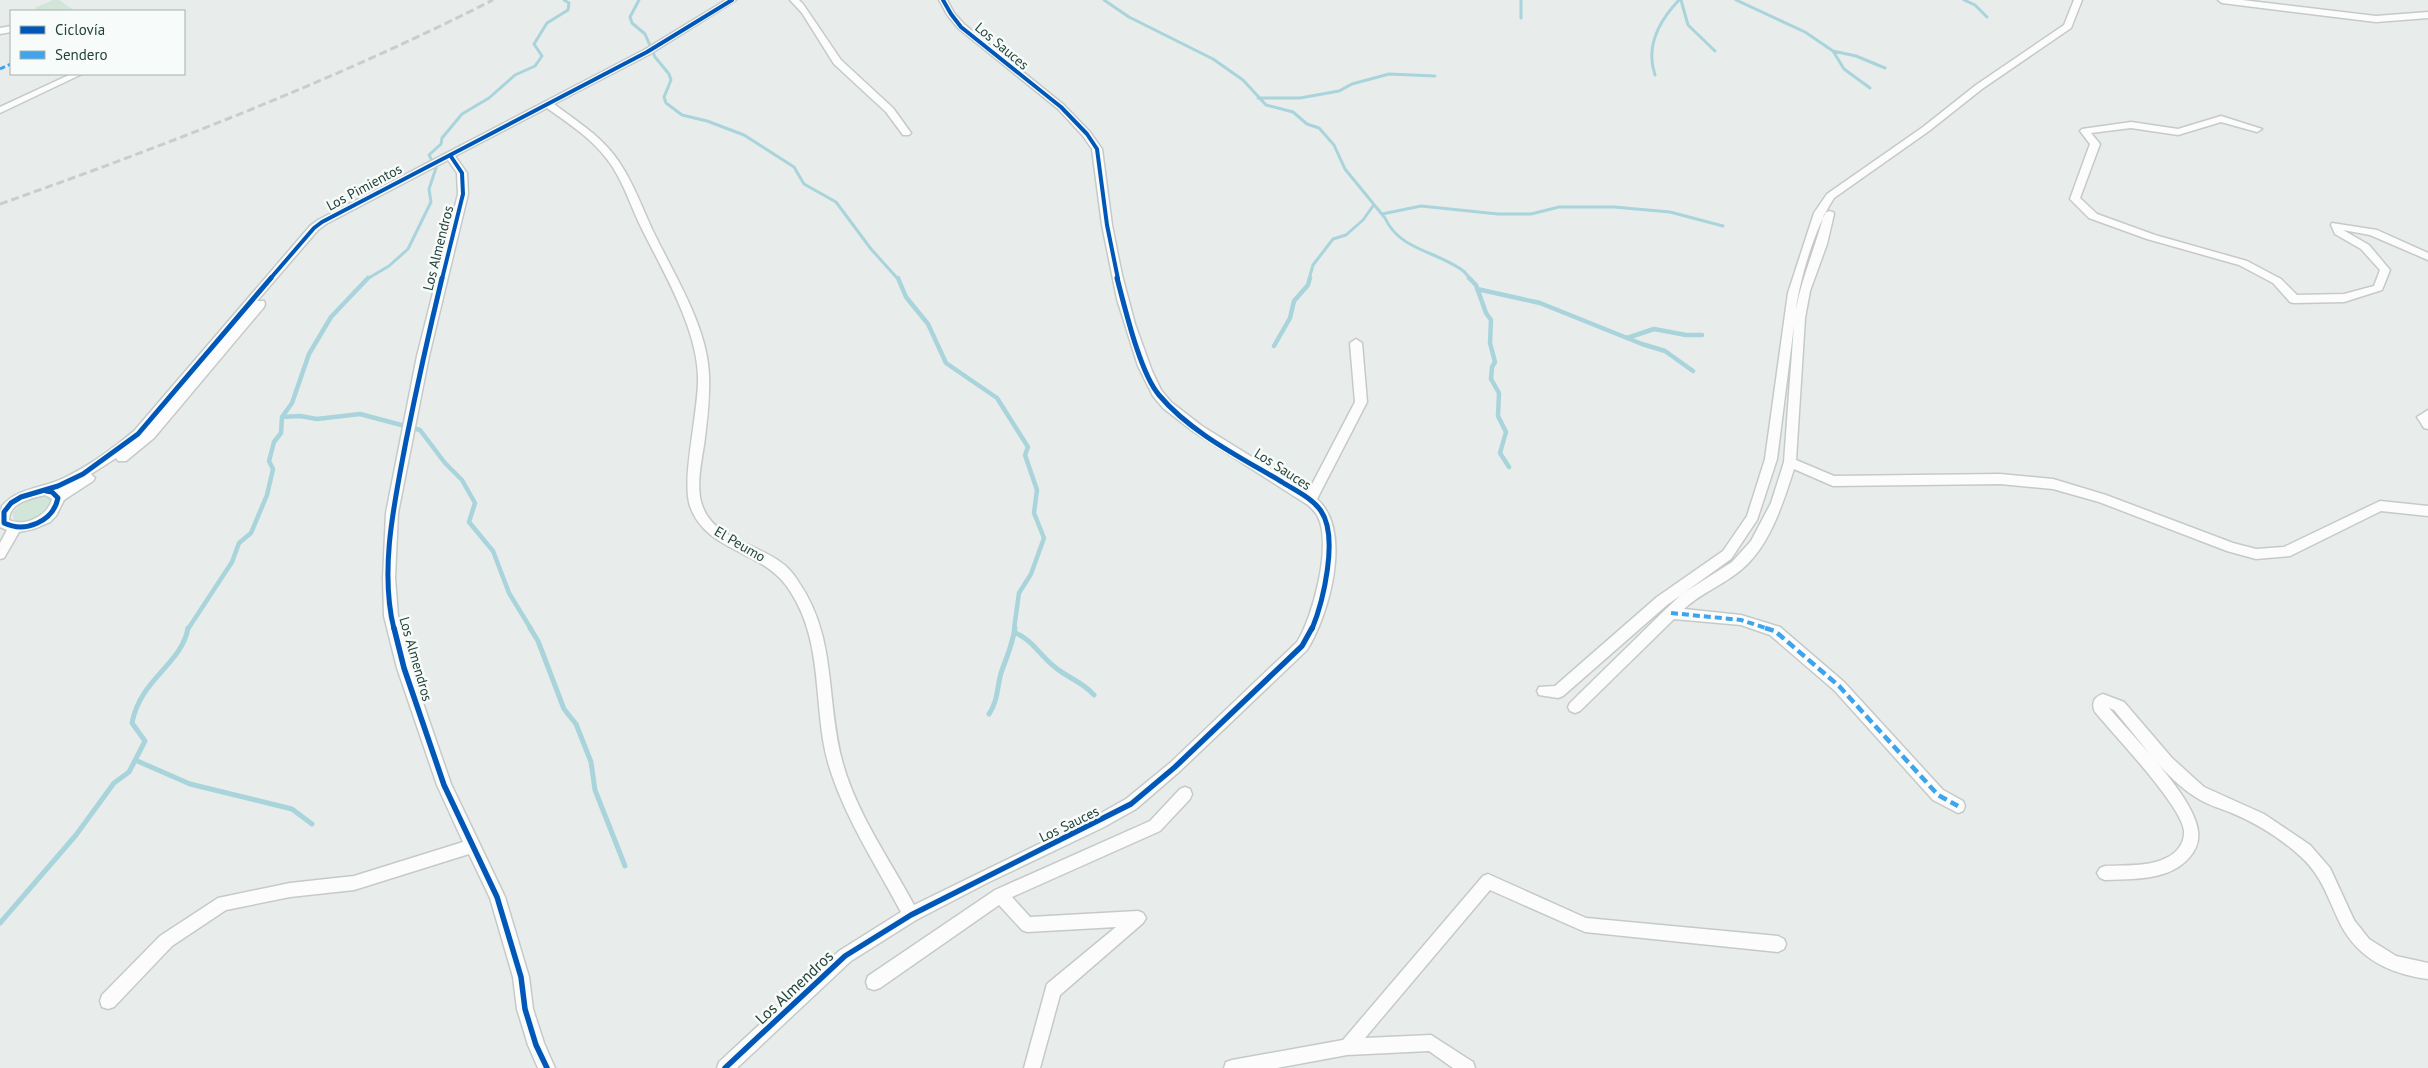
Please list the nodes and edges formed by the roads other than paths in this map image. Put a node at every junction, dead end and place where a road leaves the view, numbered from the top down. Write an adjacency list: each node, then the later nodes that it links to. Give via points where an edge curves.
1 (732, 0): 9 (street, Los Pimientos)
2 (741, 0): 9 (street, Los Pimientos, via 647,57)
3 (794, 0): 12 (street, via 844,70 897,117)
4 (943, 0): 22 (street, Los Sauces, via 961,27 1061,109 1090,137 1097,149 1116,273 1126,315 1149,379 1158,394 1190,423)
5 (2078, 0): 28 (street, via 2068,26 1830,196 1819,213 1793,293 1771,459 1753,517 1727,555 1662,601 1558,692)
6 (2222, 0): 7 (street, via 2376,19)
7 (2428, 15)
8 (76, 75): 10 (street)
9 (550, 107): 13 (street, Los Pimientos); 35 (street, El Peumo, via 607,150 688,315 703,362 704,390 695,503 716,532 774,563 786,574 807,607 817,634 825,682 826,722 837,767 860,819)
10 (0, 110)
11 (2257, 129): 15 (street, via 2221,119 2178,132 2131,125 2085,131 2095,144 2075,199 2093,216 2151,237 2243,263 2277,281 2294,299 2344,298 2378,288 2385,270 2365,247 2339,232 2336,225 2373,232)
12 (906, 133)
13 (452, 157): 20 (street, Los Pimientos, via 314,228 138,434 104,460); 21 (street, Los Pimientos, via 324,230 150,435 124,457); 32 (street, Los Almendros, via 462,173 462,194 423,356 392,513 389,578 391,616 404,668 444,784)
14 (1829, 214): 19 (street, via 1800,318)
15 (2428, 257)
16 (1356, 343): 22 (street, via 1361,402)
17 (2428, 414): 18 (street, via 2422,420)
18 (2428, 426)
19 (1790, 462): 23 (street, via 1833,481 2000,479 2054,484 2102,498 2231,548 2256,554 2286,552 2380,506); 27 (street, via 1777,503 1756,544 1737,566 1687,598)
20 (46, 491): 21 (street); 24 (street, Los Pimientos, via 25,495)
21 (58, 498): 25 (street, via 55,509 41,520)
22 (1310, 501): 35 (street, Los Sauces, via 1323,513 1328,524 1329,544 1317,622 1302,646 1176,768 1131,804)
23 (2428, 511)
24 (2, 514): 25 (street, via 7,525)
25 (15, 527): 26 (street)
26 (0, 554)
27 (1671, 613): 29 (street); 31 (street, via 1741,620 1775,631 1839,686 1938,795)
28 (1544, 691)
29 (1575, 707)
30 (1185, 794): 34 (street, via 1155,826)
31 (1958, 806)
32 (473, 846): 39 (street, via 354,883 290,890 223,903 166,941); 41 (street, Los Almendros, via 497,897 521,977 536,1044)
33 (2105, 874): 37 (street, via 2159,868 2174,862 2190,845 2192,836 2191,826 2176,799 2100,708 2103,700 2119,706 2186,782 2202,793 2243,811 2310,855 2327,874 2349,926 2368,948 2413,970)
34 (1000, 895): 38 (street); 43 (street, via 1027,925 1138,918 1053,990)
35 (911, 915): 42 (street, Los Almendros, via 845,956)
36 (1778, 944): 40 (street, via 1585,925 1488,881)
37 (2428, 971)
38 (874, 982)
39 (108, 1001)
40 (1347, 1047): 44 (street); 45 (street, via 1431,1043)
41 (547, 1068)
42 (725, 1068)
43 (1032, 1068)
44 (1232, 1068)
45 (1467, 1068)

